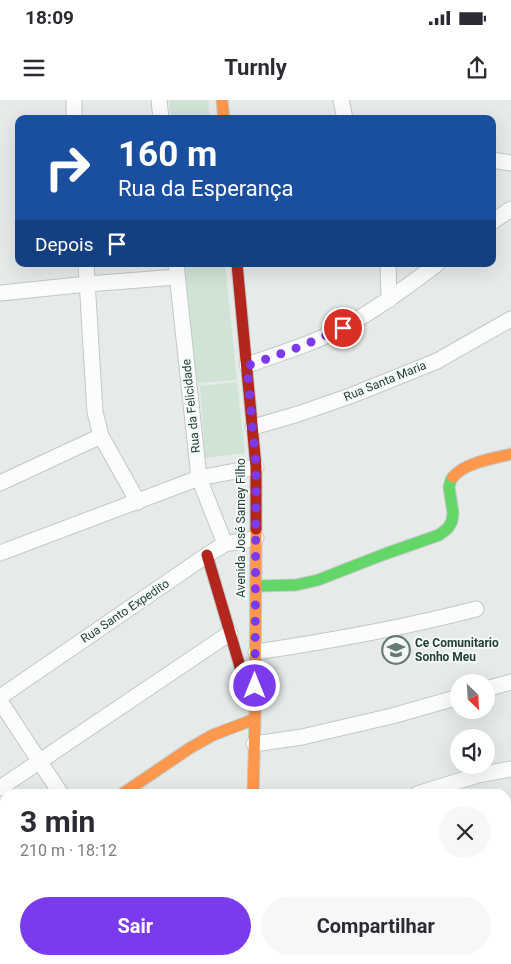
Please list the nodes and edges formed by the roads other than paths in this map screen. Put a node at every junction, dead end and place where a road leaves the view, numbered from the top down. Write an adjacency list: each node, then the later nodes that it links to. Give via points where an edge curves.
1 (74, 100): 5 (street)
2 (159, 100): 6 (street)
3 (222, 100): 7 (street)
4 (341, 100): 8 (street)
5 (74, 115)
6 (161, 115)
7 (224, 115)
8 (344, 115)
9 (496, 161): 10 (street)
10 (511, 164)
11 (511, 209): 12 (street)
12 (496, 219)
13 (86, 267): 18 (street)
14 (237, 267): 22 (street, Avenida José Sarney Filho)
15 (388, 267): 20 (street)
16 (433, 267): 20 (street)
17 (177, 270): 18 (street); 27 (street, Rua da Felicidade)
18 (88, 284): 19 (street); 24 (street, via 95,412)
19 (0, 293)
20 (389, 300): 22 (street, via 343,328)
21 (511, 319): 23 (street, Rua Santa Maria, via 437,361 350,396)
22 (247, 366): 23 (street, Avenida José Sarney Filho)
23 (253, 427): 26 (street, Avenida José Sarney Filho)
24 (101, 436): 28 (street); 29 (street)
25 (511, 454): 34 (street, via 462,468 454,474 449,493 453,519 446,531 318,580 296,585)
26 (256, 466): 27 (street); 30 (street, Avenida José Sarney Filho)
27 (199, 478): 29 (street); 31 (street, Rua da Felicidade)
28 (0, 483)
29 (138, 502): 32 (street)
30 (256, 538): 31 (street, Rua Santo Expedito); 34 (street, Avenida José Sarney Filho)
31 (225, 544): 33 (street, Rua Santo Expedito)
32 (0, 553)
33 (207, 555): 36 (street); 40 (street, Rua Santo Expedito)
34 (256, 586): 37 (street, Avenida José Sarney Filho)
35 (476, 609): 37 (street, via 333,640)
36 (230, 633): 43 (street); 45 (street)
37 (256, 652): 43 (street, Avenida José Sarney Filho)
38 (511, 682): 39 (street)
39 (495, 686)
40 (0, 697)
41 (450, 700): 44 (street, via 392,716)
42 (0, 701): 45 (street)
43 (255, 719): 44 (street, Avenida José Sarney Filho); 49 (street, via 190,748)
44 (254, 744): 50 (street, Avenida José Sarney Filho)
45 (39, 761): 47 (street); 48 (street)
46 (511, 769): 51 (street)
47 (0, 788)
48 (58, 789)
49 (129, 789)
50 (253, 789)
51 (433, 789)

